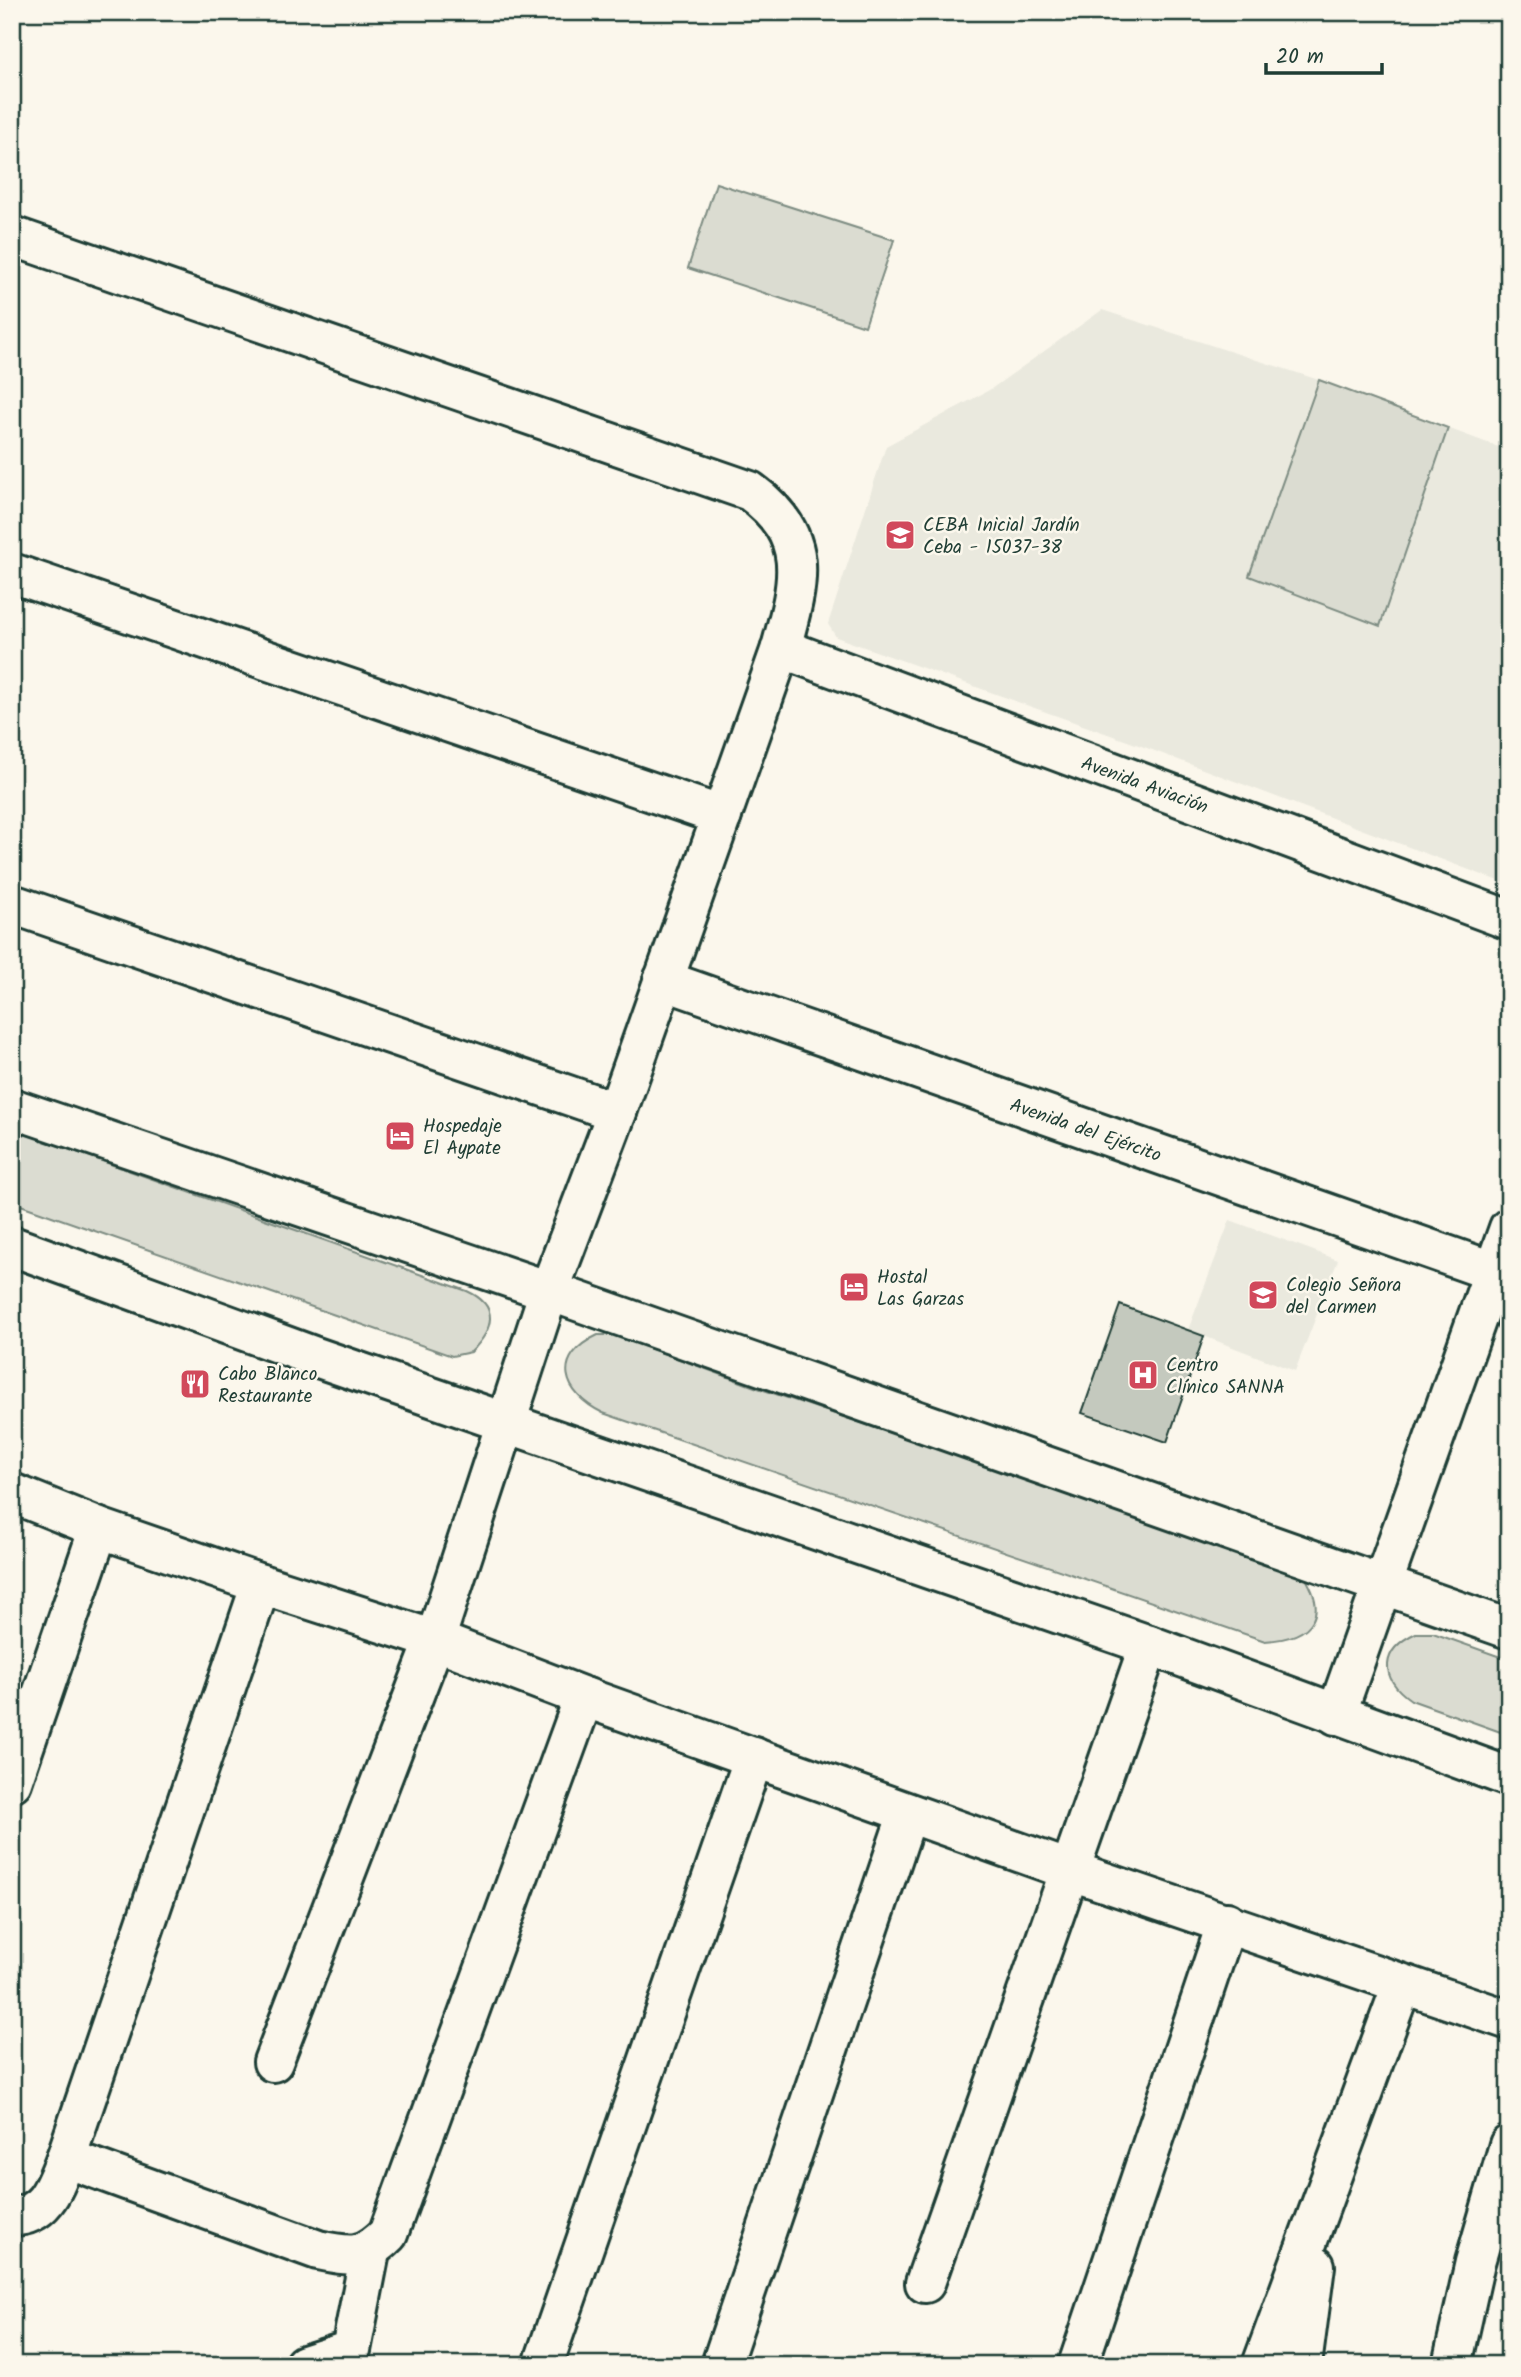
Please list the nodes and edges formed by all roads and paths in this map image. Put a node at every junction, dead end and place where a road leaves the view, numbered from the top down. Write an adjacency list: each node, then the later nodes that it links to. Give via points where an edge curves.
1 (12, 236): 3 (street, via 750,491 772,507 789,530 798,559 796,593)
2 (12, 573): 4 (street)
3 (781, 648): 4 (street); 6 (street, Avenida Aviación)
4 (722, 816): 7 (street)
5 (12, 904): 9 (street)
6 (1509, 920)
7 (663, 981): 9 (street); 12 (street, Avenida del Ejército)
8 (12, 1108): 13 (street)
9 (617, 1112): 13 (street)
10 (1509, 1228): 12 (street)
11 (12, 1246): 14 (street)
12 (1501, 1275): 17 (street)
13 (549, 1291): 14 (street); 17 (street)
14 (504, 1422): 20 (street); 21 (street)
15 (12, 1493): 16 (street)
16 (99, 1528): 18 (street); 26 (street)
17 (1382, 1583): 19 (street); 23 (street)
18 (261, 1584): 20 (street); 34 (street)
19 (1509, 1629)
20 (435, 1640): 22 (street); 32 (street)
21 (1149, 1645): 23 (street); 28 (street)
22 (584, 1697): 24 (street); 37 (street, via 388,2234)
23 (1336, 1715): 25 (street)
24 (754, 1757): 27 (street); 39 (street)
25 (1509, 1777)
26 (12, 1782)
27 (908, 1813): 28 (street); 41 (street)
28 (1072, 1871): 29 (street); 38 (street)
29 (1227, 1922): 30 (street); 42 (street)
30 (1402, 1985): 31 (street); 35 (street)
31 (1509, 2020)
32 (273, 2062)
33 (1509, 2145): 45 (street)
34 (66, 2158): 36 (street, via 49,2199 25,2217); 37 (street, via 318,2250 348,2256)
35 (1324, 2199): 43 (street); 44 (street)
36 (12, 2216)
37 (370, 2252): 40 (street, via 351,2350)
38 (925, 2283)
39 (545, 2359)
40 (304, 2365)
41 (721, 2365)
42 (1077, 2365)
43 (1262, 2365)
44 (1301, 2365)
45 (1451, 2365)

